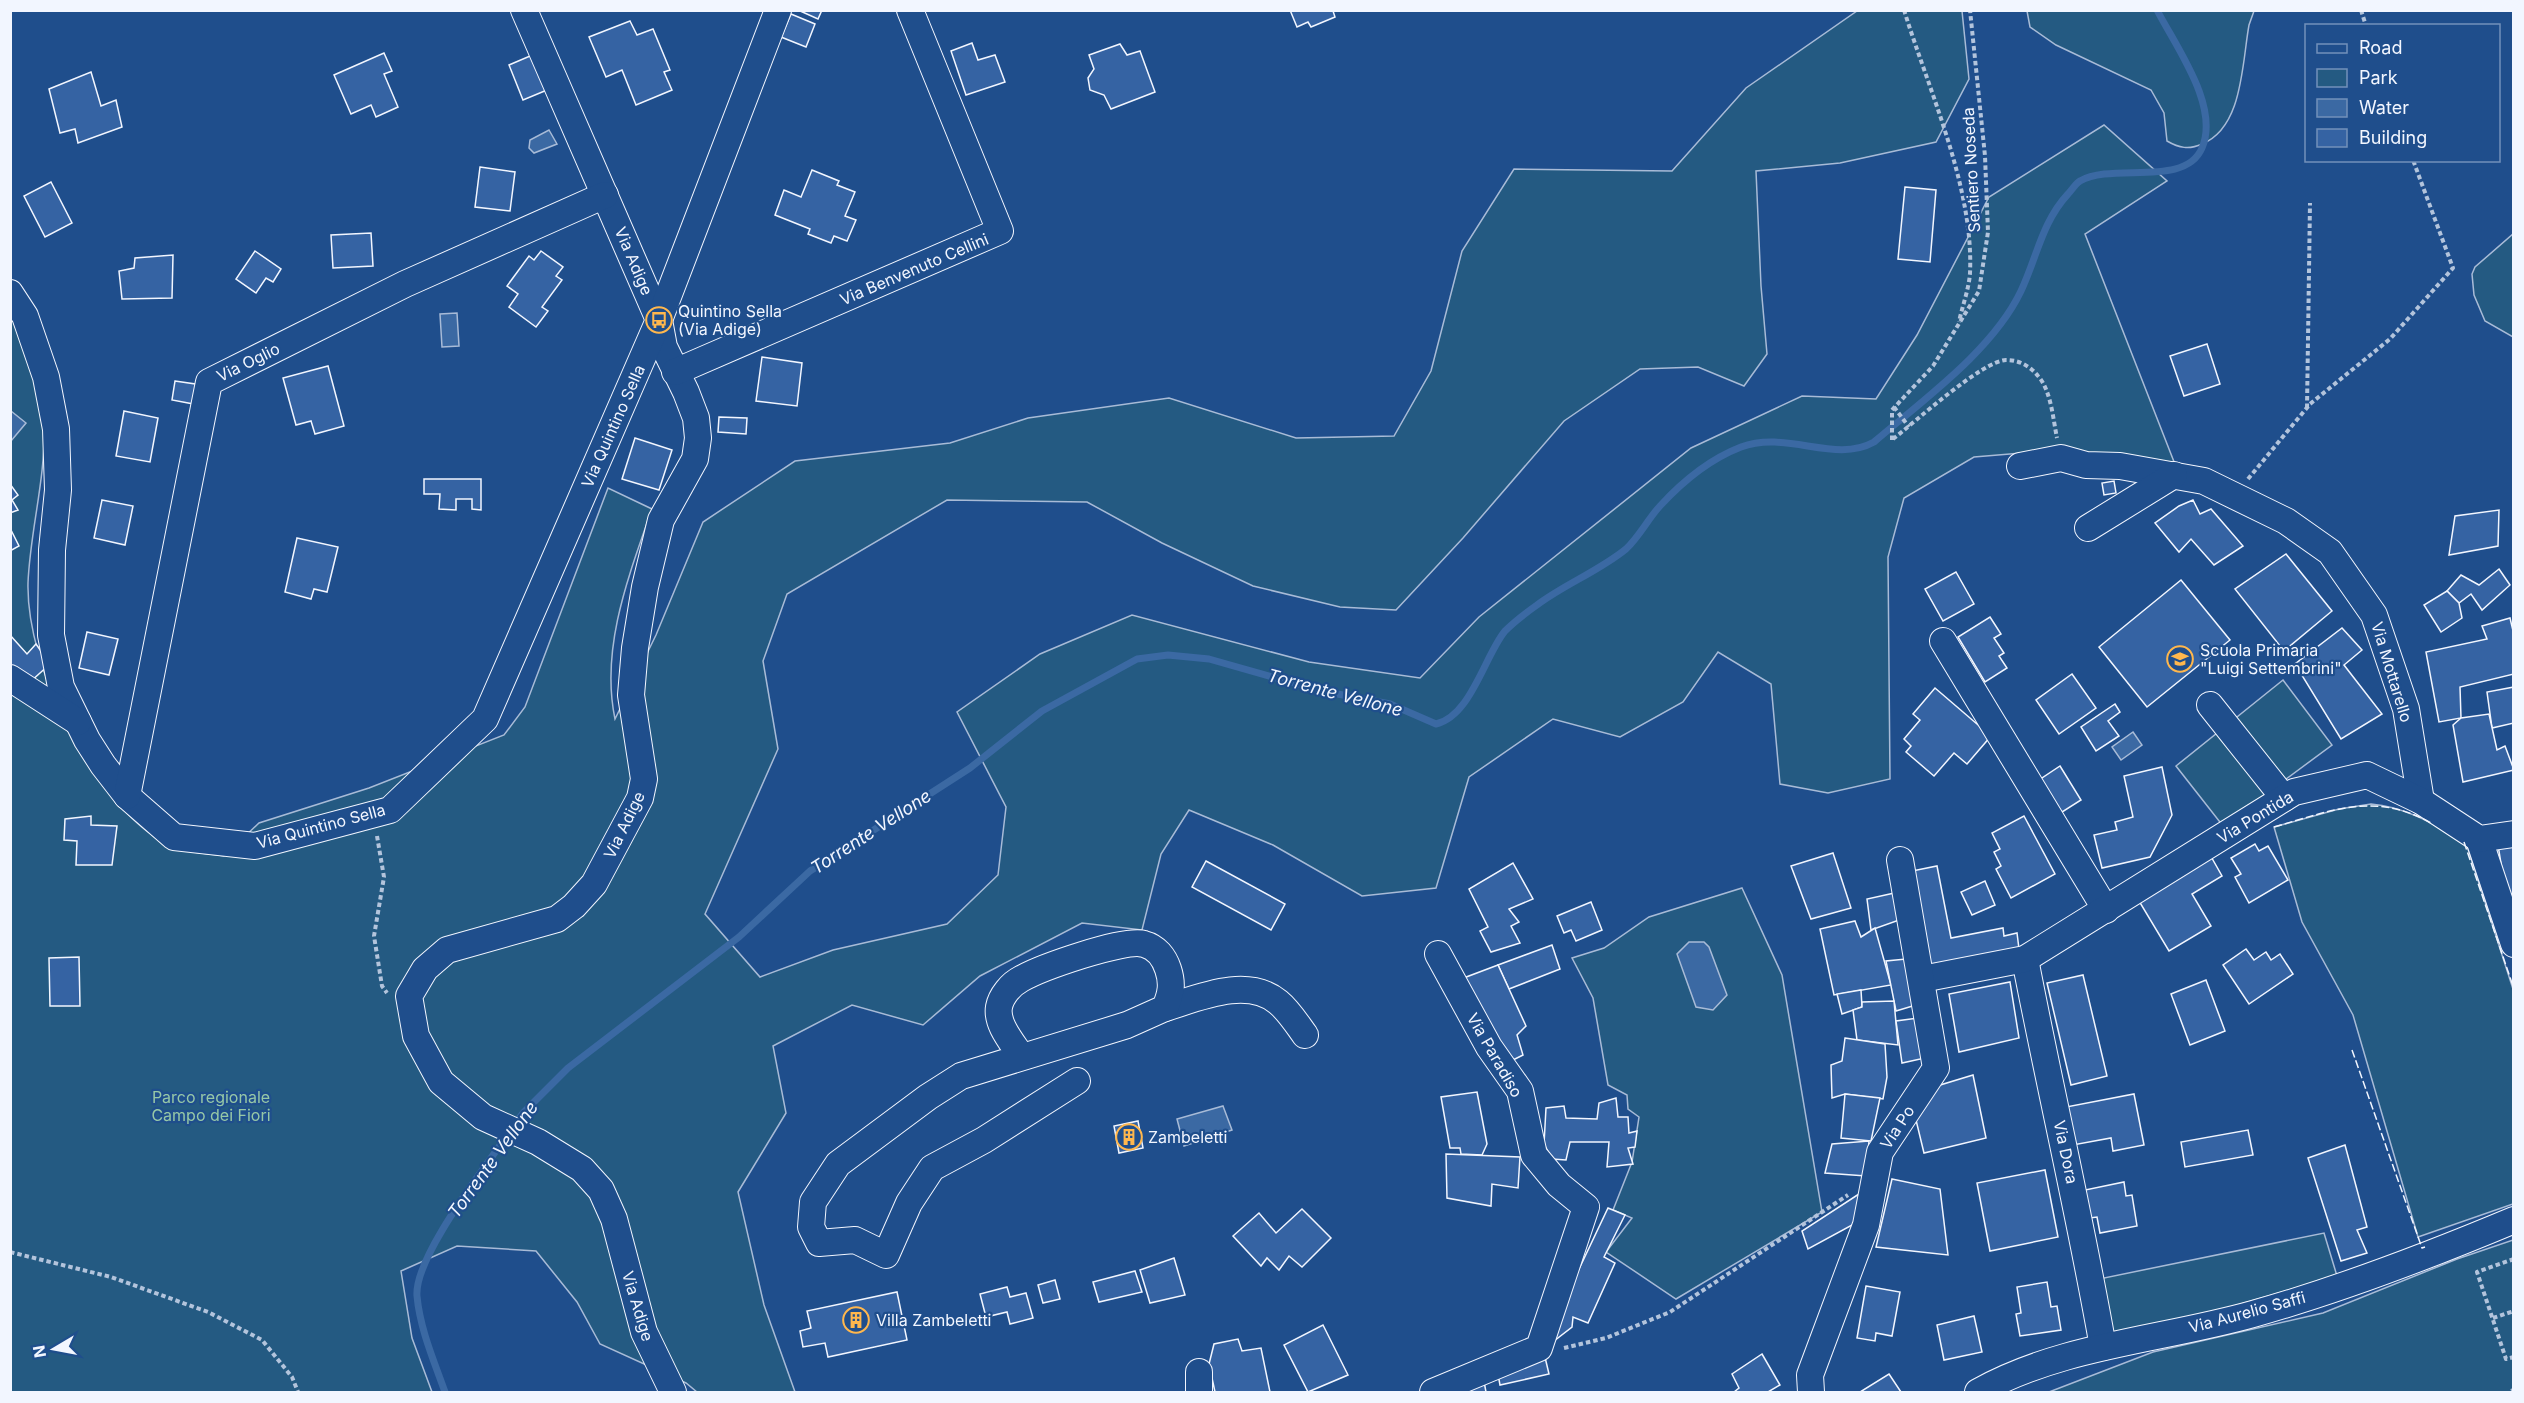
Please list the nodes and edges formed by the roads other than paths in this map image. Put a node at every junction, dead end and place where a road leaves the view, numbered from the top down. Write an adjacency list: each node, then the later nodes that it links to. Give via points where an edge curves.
1 (524, 10): 4 (street, Via Adige)
2 (778, 10): 6 (street)
3 (910, 10): 7 (street, Via Benvenuto Cellini, via 1000,231)
4 (605, 195): 6 (street, Via Adige); 15 (street, Via Oglio, via 405,284 209,382)
5 (10, 293): 14 (street, Via Quintino Sella, via 25,316 46,377 56,429 58,490 52,550 51,635 62,687)
6 (659, 321): 7 (street, Via Adige, via 664,347); 15 (street, Via Quintino Sella, via 485,719 390,810 255,846 174,837)
7 (675, 372): 32 (street, Via Adige, via 696,418 698,438 695,459 661,520 634,648 631,695 644,779 640,798 594,884 574,906 557,919 447,950 424,969 409,996 416,1036 441,1082 483,1117 538,1142 582,1169 601,1190 614,1219 644,1332)
8 (2020, 466): 9 (street, Via Mottarello, via 2061,458 2086,465)
9 (2174, 475): 10 (street); 17 (street, Via Mottarello, via 2204,481 2286,521 2330,552 2374,615 2406,709)
10 (2088, 528)
11 (1943, 641): 21 (street)
12 (10, 678): 14 (street)
13 (2210, 705): 16 (street)
14 (78, 722): 15 (street, Via Quintino Sella)
15 (127, 796)
16 (2284, 798): 17 (street, Via Pontida, via 2294,792 2367,775); 21 (street, Via Pontida)
17 (2421, 801): 19 (street, Via Pontida)
18 (2514, 834): 19 (street)
19 (2479, 838): 22 (street)
20 (1900, 860): 25 (street, Via Po)
21 (2106, 910): 24 (street, Via Pontida)
22 (2514, 944)
23 (1438, 954): 33 (street, Via Paradiso, via 1489,1047 1520,1091 1534,1155 1559,1185 1586,1207 1539,1348)
24 (2025, 959): 25 (street, Via Pontida); 31 (street, Via Dora, via 2083,1231)
25 (1922, 979): 34 (street, Via Po, via 1936,1068 1880,1152 1866,1225 1810,1375)
26 (1165, 1008): 27 (street, via 1227,991 1258,991 1278,1002); 28 (street, via 1127,1025); 28 (street, via 1171,994 1171,978 1166,962 1155,949 1142,943 1079,957 1019,979 1007,990 999,1007 1000,1023)
27 (1305, 1035)
28 (1021, 1056): 29 (street, via 961,1076 838,1164 813,1202 811,1227 819,1243 855,1240 886,1255 909,1203 932,1168)
29 (1077, 1081)
30 (2514, 1220): 31 (street, Via Aurelio Saffi, via 2419,1260 2252,1314)
31 (2103, 1347): 35 (street, Via Aurelio Saffi, via 2029,1369)
32 (673, 1392)
33 (1433, 1392)
34 (1811, 1392)
35 (1978, 1392)

